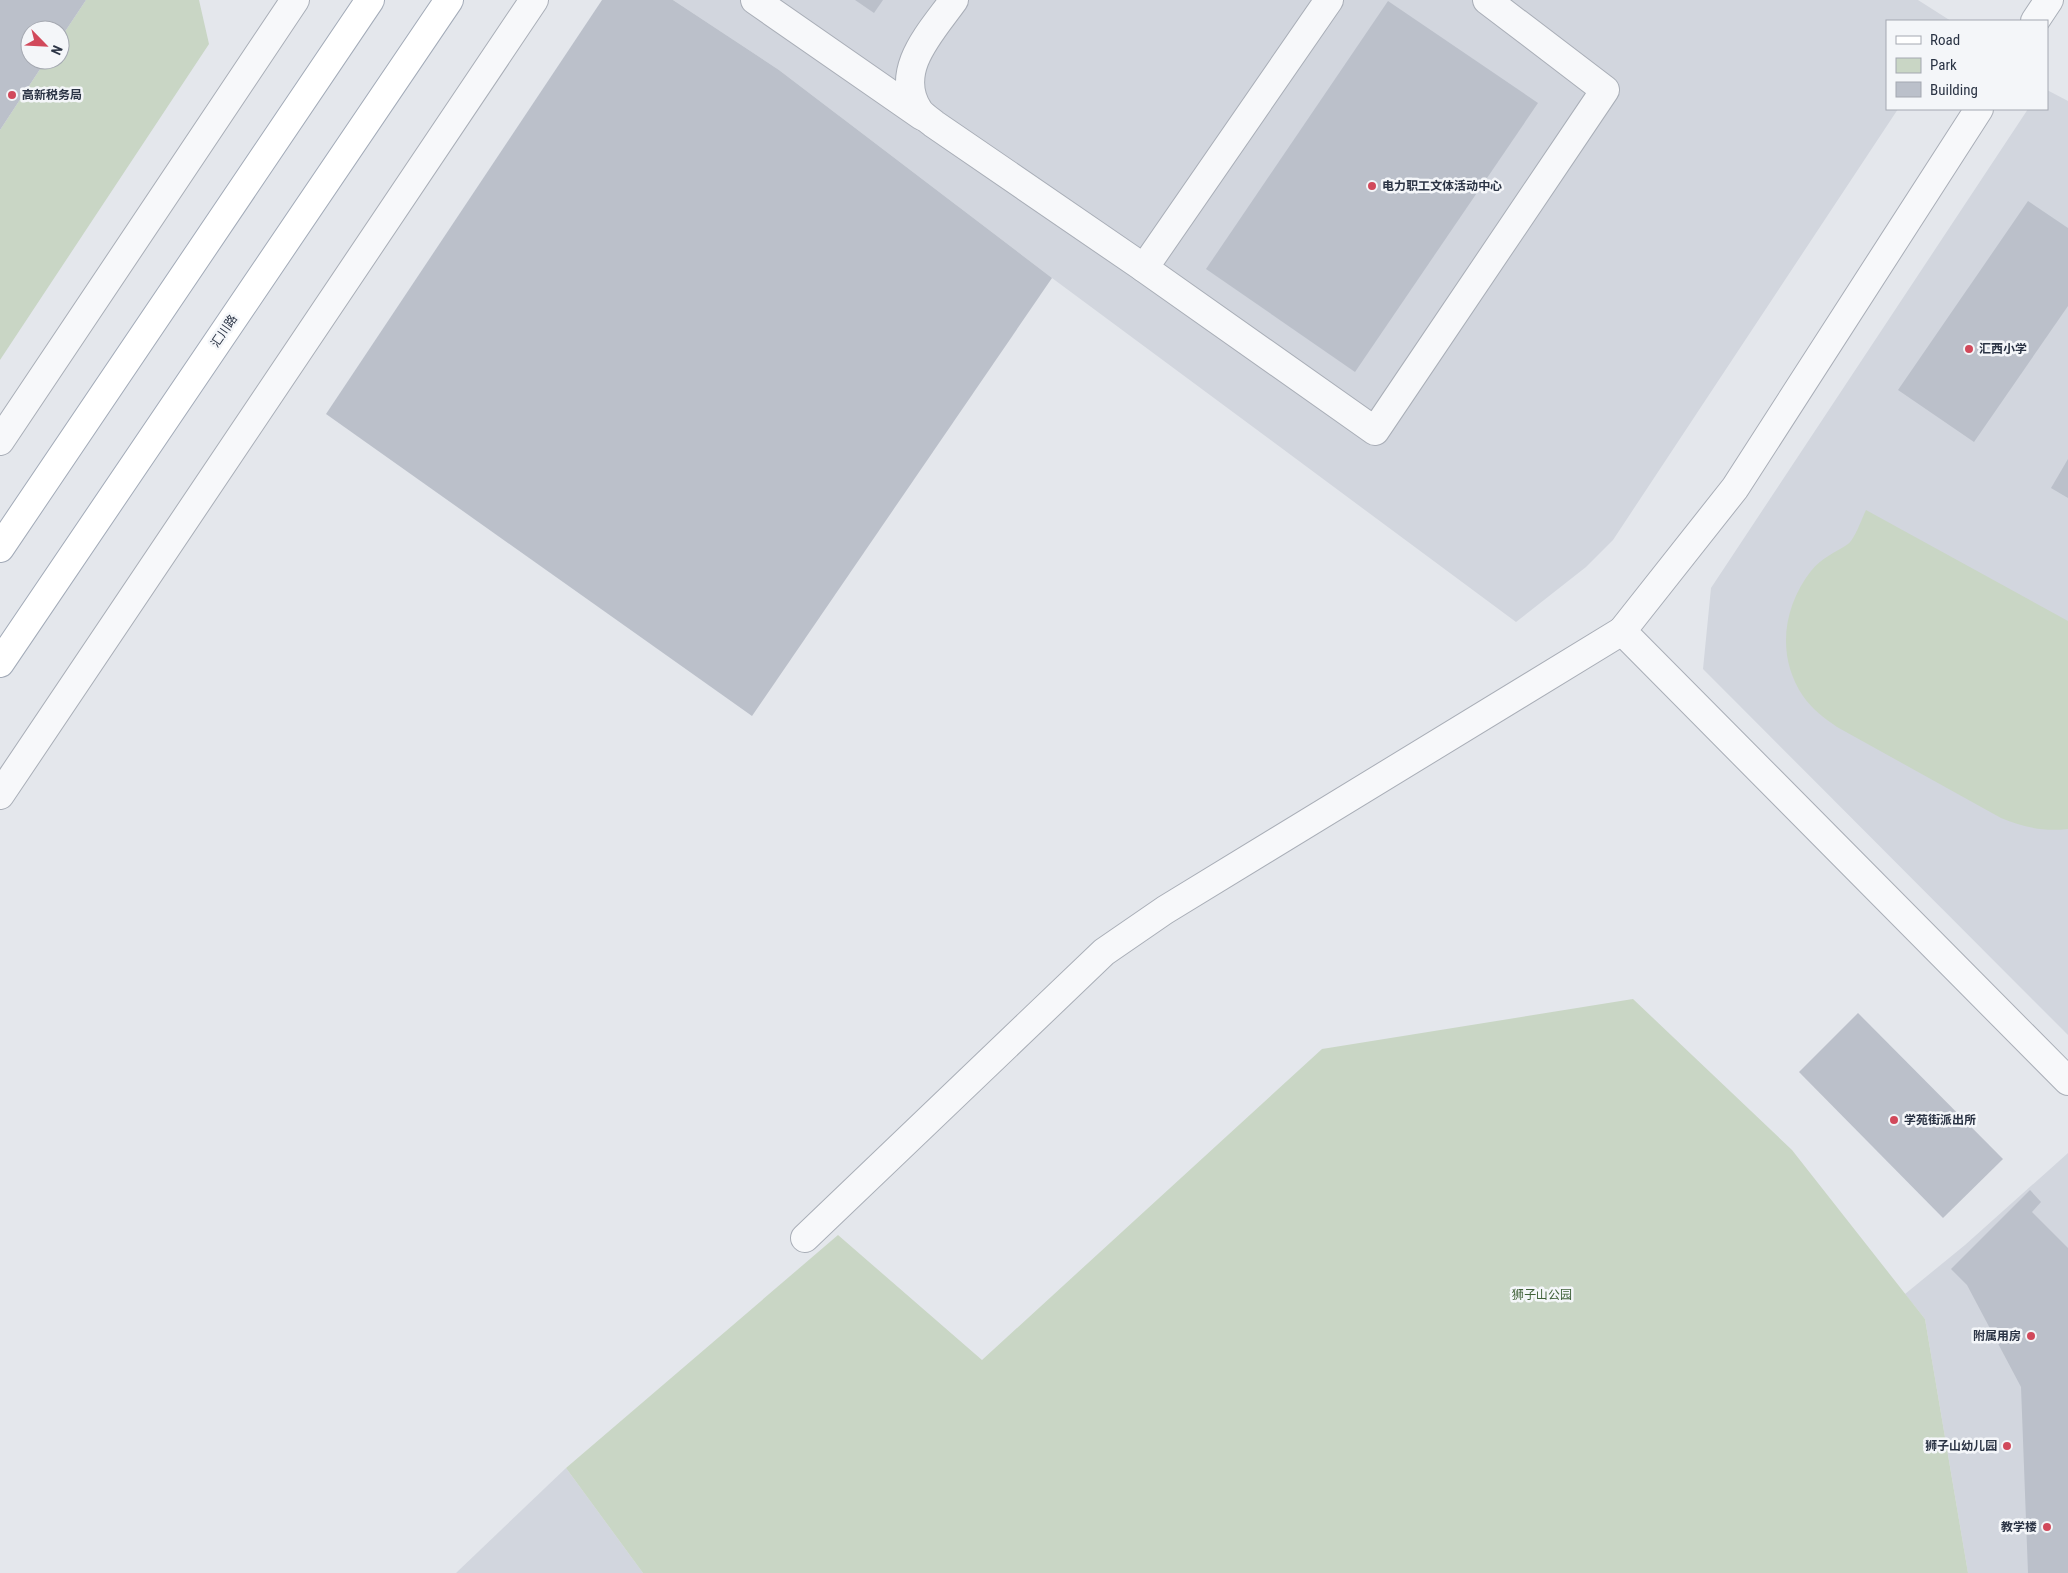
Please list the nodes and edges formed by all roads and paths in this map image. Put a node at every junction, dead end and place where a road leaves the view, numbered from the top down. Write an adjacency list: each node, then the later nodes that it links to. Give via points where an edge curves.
1 (295, 0): 16 (street)
2 (370, 0): 17 (main road)
3 (534, 0): 20 (street)
4 (755, 0): 12 (street)
5 (954, 0): 11 (street)
6 (1329, 0): 15 (street)
7 (1487, 0): 15 (street, via 1605,90 1375,431)
8 (2049, 0): 10 (street)
9 (445, 1): 19 (main road, 汇川路)
10 (2036, 20)
11 (916, 54): 12 (street, via 895,72 869,73); 14 (street, via 910,74 910,90 919,111)
12 (850, 66): 14 (street)
13 (1978, 110): 18 (street, via 1735,488)
14 (934, 124): 15 (street)
15 (1144, 268)
16 (0, 441)
17 (0, 548)
18 (1622, 631): 21 (street); 22 (street, via 1165,910 1104,952)
19 (0, 663)
20 (0, 795)
21 (2068, 1081)
22 (805, 1238)

